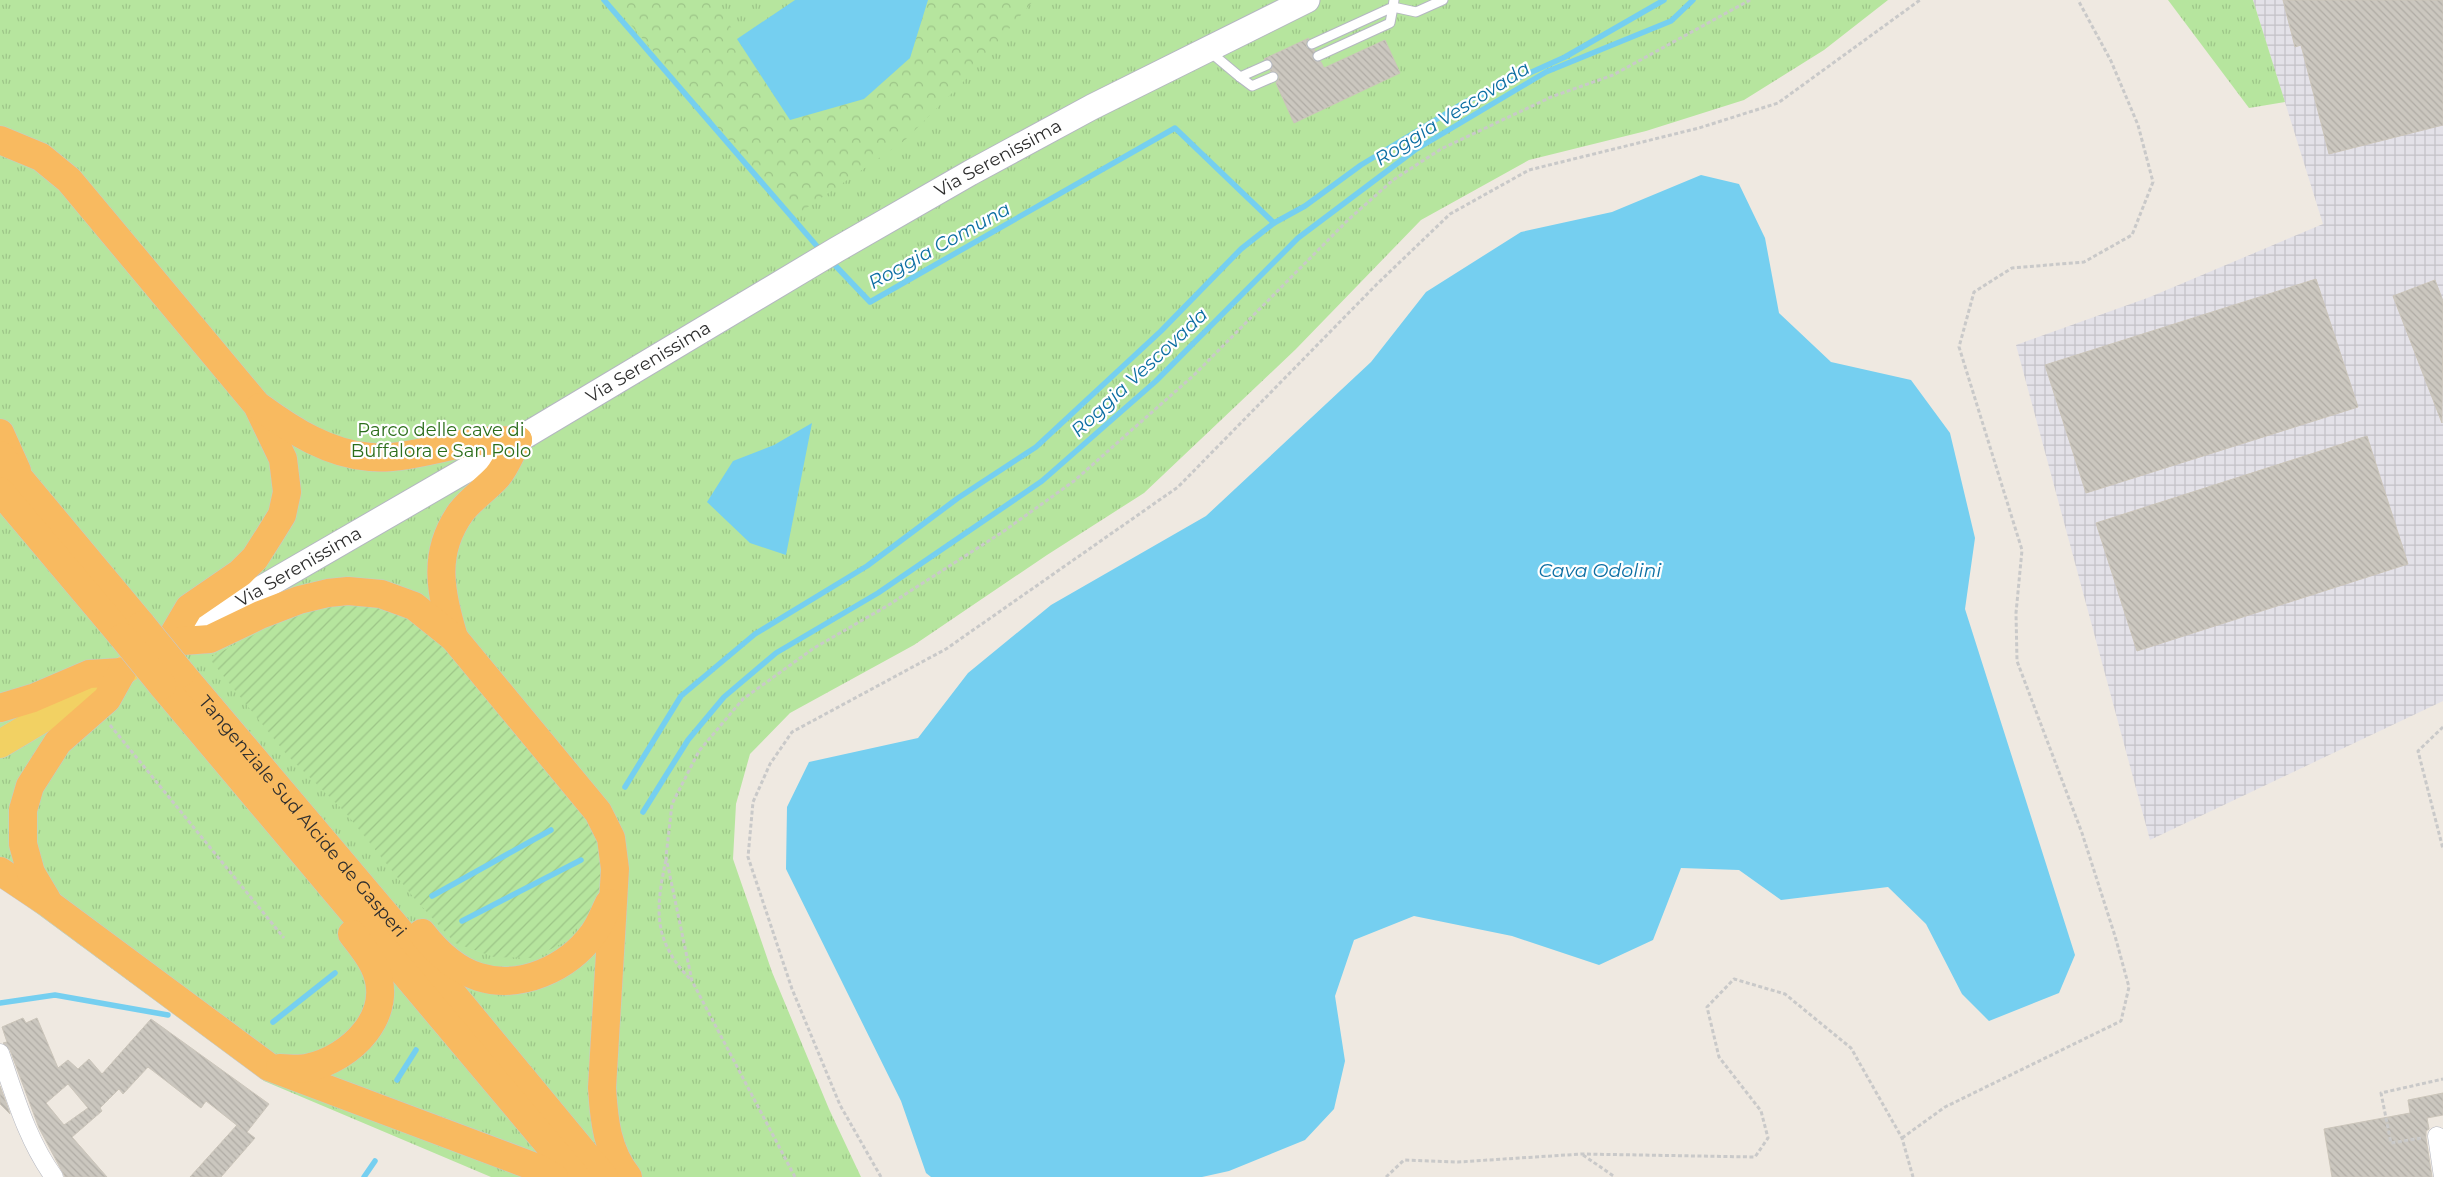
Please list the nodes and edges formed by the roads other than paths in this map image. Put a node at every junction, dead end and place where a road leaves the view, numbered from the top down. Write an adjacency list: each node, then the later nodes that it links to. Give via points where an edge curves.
1 (1306, 0): 5 (main road, Via Serenissima)
2 (1443, 0): 3 (lane, via 1416,12)
3 (1394, 3): 4 (lane); 6 (lane, via 1390,23)
4 (1312, 44)
5 (1207, 50): 8 (lane); 13 (main road, Via Serenissima, via 970,173)
6 (1318, 56)
7 (1267, 65): 8 (lane)
8 (1240, 77): 9 (lane, via 1252,86)
9 (1273, 77)
10 (0, 140): 11 (highway, via 41,156 69,180)
11 (257, 405): 13 (highway, via 292,430 328,447 371,457 424,453 474,442); 17 (highway, via 283,459 287,492 282,515 255,558 240,573 190,608)
12 (0, 433): 15 (highway)
13 (518, 440): 16 (highway, via 498,476 461,512 448,538 440,565 442,594); 17 (main road, Via Serenissima)
14 (0, 455): 15 (highway, Tangenziale Sud Alcide de Gasperi)
15 (10, 485): 19 (highway, Tangenziale Sud Alcide de Gasperi, bridge)
16 (454, 638): 17 (highway, via 414,606 381,594 348,590 299,600 210,639); 25 (highway, via 598,812 611,838 615,869)
17 (170, 642): 18 (main road, Via Serenissima)
18 (122, 672): 20 (highway, via 89,674); 22 (main road, Via Serenissima); 26 (highway, via 98,709 58,742 30,786 23,810 23,844 31,873)
19 (172, 679): 21 (highway, Tangenziale Sud Alcide de Gasperi); 23 (highway, Tangenziale Sud Alcide de Gasperi)
20 (0, 708)
21 (210, 743): 28 (highway, via 244,805 358,941 375,967 380,990 379,1007 373,1022 346,1052 305,1069); 32 (highway, Tangenziale Sud Alcide de Gasperi)
22 (0, 744)
23 (290, 802): 25 (highway, via 344,840 432,946 458,967 479,976 523,979 553,969 574,954 594,933); 33 (highway, Tangenziale Sud Alcide de Gasperi)
24 (0, 871): 26 (highway)
25 (613, 895): 34 (highway, via 602,1088 610,1144)
26 (49, 904): 28 (highway)
27 (0, 1053): 30 (street, via 39,1156)
28 (269, 1067): 31 (highway, via 535,1166)
29 (2437, 1136): 35 (street)
30 (54, 1177)
31 (554, 1177)
32 (576, 1177)
33 (604, 1177)
34 (628, 1177)
35 (2443, 1177)

